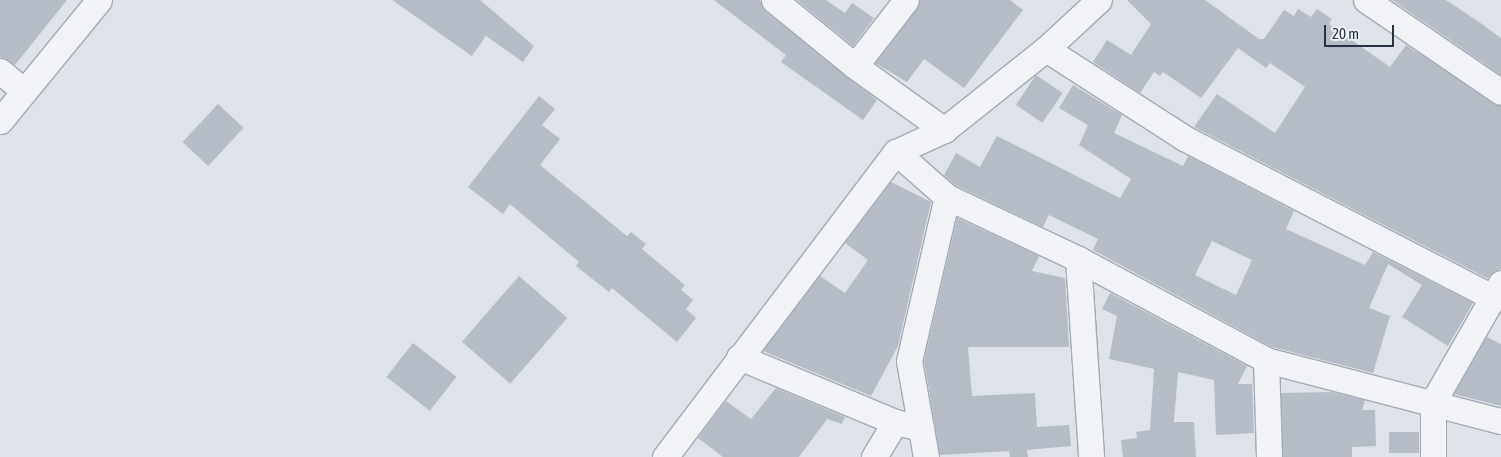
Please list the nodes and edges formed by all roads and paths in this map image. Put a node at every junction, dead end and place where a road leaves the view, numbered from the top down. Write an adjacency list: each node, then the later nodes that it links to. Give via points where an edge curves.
1 (99, 0): 9 (street)
2 (776, 0): 7 (street)
3 (906, 0): 7 (street)
4 (1099, 0): 6 (street)
5 (1366, 0): 10 (street)
6 (1046, 49): 12 (street); 16 (street, via 1184,138)
7 (855, 66): 12 (street)
8 (0, 71): 9 (street)
9 (23, 90): 11 (street)
10 (1501, 92)
11 (0, 121)
12 (944, 130): 13 (street)
13 (896, 152): 14 (street); 17 (street)
14 (947, 197): 15 (street); 22 (street, via 909,361)
15 (1078, 259): 18 (street); 26 (street)
16 (1497, 290): 19 (street)
17 (739, 357): 21 (street); 23 (street)
18 (1266, 360): 19 (street); 27 (street)
19 (1434, 402): 20 (street); 28 (street)
20 (1501, 421)
21 (894, 422): 22 (street); 24 (street)
22 (921, 428): 25 (street)
23 (665, 457)
24 (874, 457)
25 (926, 457)
26 (1090, 457)
27 (1269, 457)
28 (1433, 457)

